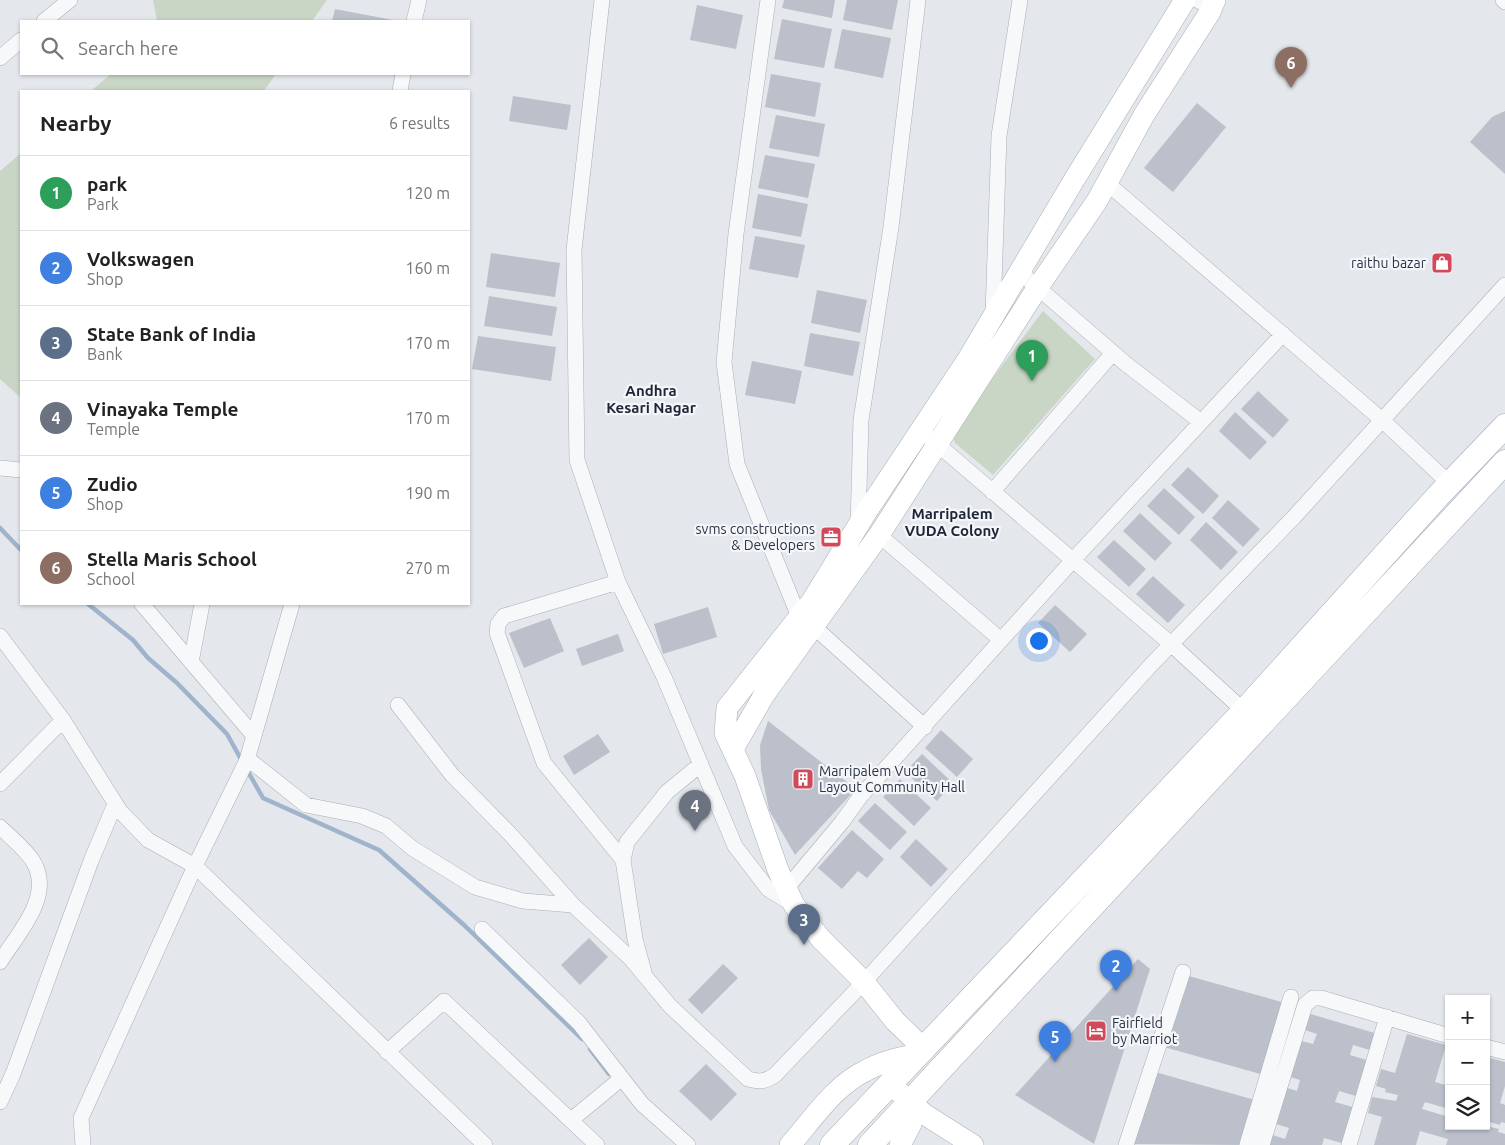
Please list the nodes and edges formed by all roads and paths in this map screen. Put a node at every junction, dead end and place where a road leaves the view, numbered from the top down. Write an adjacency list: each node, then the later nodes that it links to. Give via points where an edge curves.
1 (70, 0): 9 (street)
2 (419, 0): 10 (street)
3 (602, 0): 35 (street, via 574,250 577,460)
4 (768, 0): 39 (street, via 736,234 724,362 737,464)
5 (918, 0): 32 (street, via 891,227 861,420)
6 (1020, 0): 19 (street, via 999,136)
7 (1185, 0): 16 (street)
8 (1208, 3): 15 (street)
9 (45, 20)
10 (414, 20)
11 (20, 41): 12 (street)
12 (0, 58)
13 (403, 75): 14 (street)
14 (400, 90)
15 (1106, 183): 18 (street); 20 (street)
16 (1020, 273): 18 (street); 19 (street)
17 (1505, 285): 22 (street)
18 (1038, 287): 21 (street); 26 (street)
19 (993, 314): 25 (street)
20 (1283, 334): 22 (street); 23 (street)
21 (1113, 353): 23 (street); 31 (street)
22 (1382, 420): 30 (street); 42 (street)
23 (1201, 422): 34 (street)
24 (1505, 426): 30 (main road)
25 (921, 431): 26 (street); 32 (street)
26 (938, 445): 31 (street); 33 (street)
27 (1505, 462): 73 (main road)
28 (1, 470): 29 (street)
29 (20, 470)
30 (1450, 484): 45 (main road)
31 (992, 492): 34 (street)
32 (858, 527): 39 (street, via 812,602)
33 (878, 535): 39 (street); 41 (street)
34 (1073, 560): 41 (street); 42 (street)
35 (618, 582): 50 (street); 54 (street, via 504,616 498,624 498,633 544,763)
36 (143, 605): 43 (street)
37 (202, 605): 43 (street)
38 (292, 605): 48 (street)
39 (806, 622): 47 (street); 56 (street, via 728,708 725,733 745,776)
40 (0, 636): 46 (street)
41 (1001, 640): 47 (street)
42 (1171, 644): 45 (street); 62 (street)
43 (191, 662): 48 (street)
44 (398, 705): 57 (street, via 452,775)
45 (1244, 711): 67 (main road)
46 (63, 720): 51 (street); 52 (street)
47 (925, 727): 56 (street, via 860,797)
48 (254, 736): 49 (street)
49 (245, 764): 55 (street); 57 (street, via 306,805 362,816 386,826 412,848 475,887 523,901)
50 (701, 764): 54 (street, via 656,806 628,842); 56 (street, via 735,846 768,889)
51 (0, 784)
52 (115, 804): 55 (street, via 148,840); 72 (street)
53 (0, 827): 59 (street, via 34,861 41,878 41,890 36,904)
54 (623, 860): 61 (street)
55 (195, 866): 68 (street); 75 (street, via 81,1118)
56 (790, 897): 62 (street, via 821,939)
57 (573, 905): 61 (street, via 603,931)
58 (482, 929): 70 (street, via 579,1023)
59 (0, 962)
60 (1183, 972): 84 (street)
61 (644, 975): 62 (street, via 670,1006 748,1079 759,1082 775,1076)
62 (864, 982): 67 (street)
63 (1291, 998): 85 (street)
64 (1386, 1017): 65 (street); 86 (street, via 1321,998 1313,998 1305,1005); 87 (street)
65 (1445, 1035)
66 (1490, 1048): 69 (street)
67 (920, 1051): 71 (main road); 79 (street, via 864,1071 841,1088)
68 (387, 1052): 74 (street, via 444,1001); 76 (street)
69 (1505, 1052)
70 (622, 1078): 74 (street); 78 (street, via 642,1104)
71 (890, 1084): 73 (street); 80 (main road)
72 (0, 1102)
73 (912, 1102): 81 (main road); 82 (street, via 911,1124); 83 (street, via 924,1114)
74 (571, 1120): 77 (street)
75 (83, 1145)
76 (485, 1145)
77 (597, 1145)
78 (688, 1145)
79 (790, 1145)
80 (832, 1145)
81 (870, 1145)
82 (900, 1145)
83 (973, 1145)
84 (1126, 1145)
85 (1248, 1145)
86 (1262, 1145)
87 (1349, 1145)

